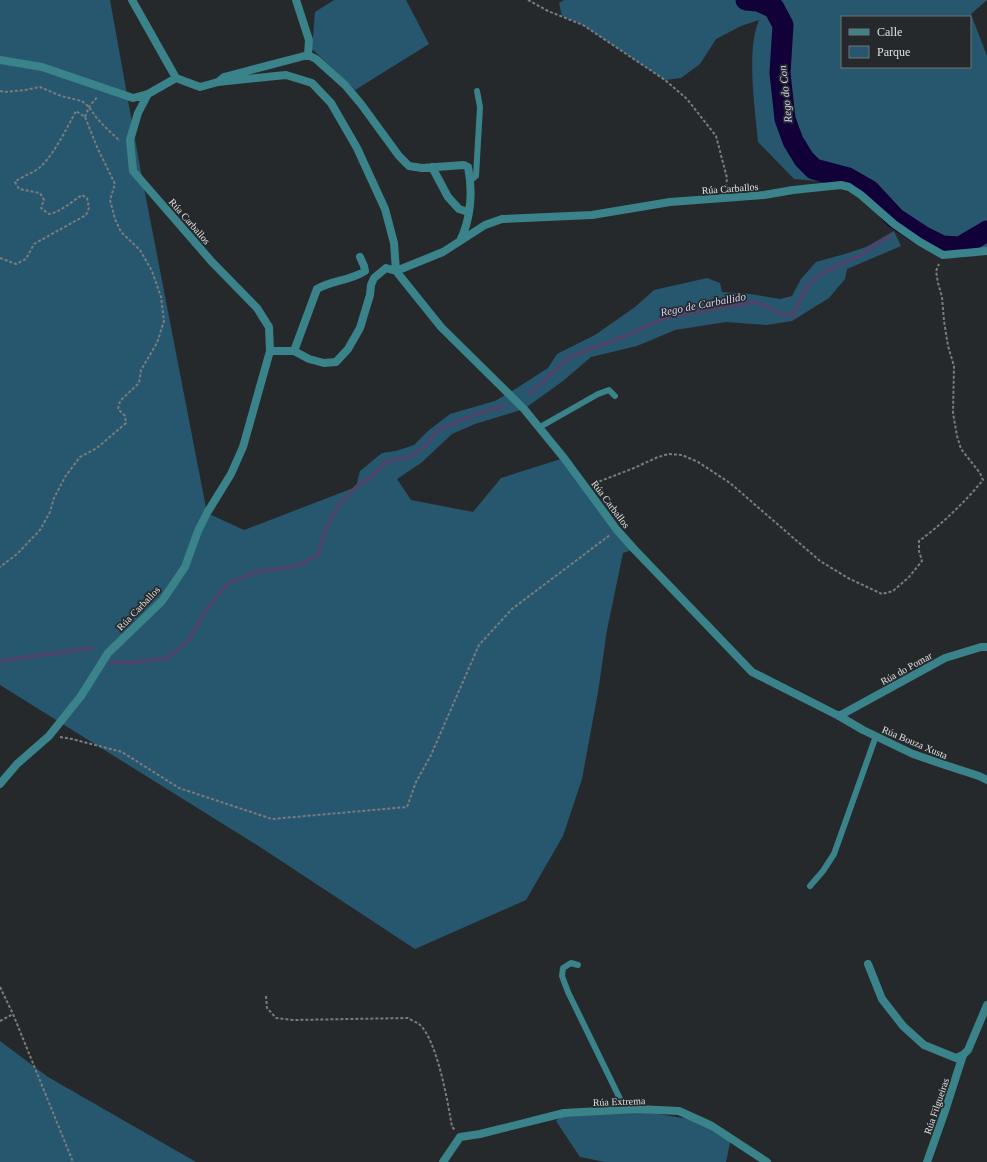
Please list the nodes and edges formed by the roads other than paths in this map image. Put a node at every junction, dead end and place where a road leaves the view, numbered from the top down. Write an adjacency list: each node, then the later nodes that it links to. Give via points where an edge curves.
1 (132, 0): 5 (street)
2 (296, 0): 3 (street, via 309,40)
3 (308, 55): 6 (street, via 224,76); 9 (street, via 345,85 409,166)
4 (0, 60): 8 (street, via 42,67 133,98)
5 (176, 78): 6 (street, via 200,87); 8 (street)
6 (218, 82): 15 (street, via 286,75 312,83 331,103 357,148 385,209 394,243)
7 (477, 91): 10 (lane, via 480,107 476,176)
8 (148, 94): 16 (street, Rúa Carballos, via 138,113 130,140 133,171 212,262 257,308 269,327)
9 (432, 167): 10 (street, via 464,165 468,167); 11 (street, via 448,197 459,209)
10 (471, 180): 11 (street)
11 (468, 212): 12 (street)
12 (459, 242): 13 (street, Rúa Carballos, via 485,225 502,219 592,215 670,202 764,195 841,185 849,187 894,224 943,255); 15 (street, Rúa Carballos, via 444,252)
13 (987, 251)
14 (360, 257): 17 (street, via 365,271 357,276 317,288)
15 (396, 271): 17 (street, Rúa Carballos, via 386,268 374,278 360,328 348,349 336,362 314,361); 19 (street, Rúa Carballos, via 441,327 508,392)
16 (270, 351): 17 (street, Rúa Carballos); 24 (street, Rúa Carballos, via 243,447 198,531 185,567 162,602 108,653 81,696 49,736 17,764)
17 (294, 351)
18 (615, 396): 19 (lane, via 608,390 598,394)
19 (540, 428): 21 (street, Rúa Carballos, via 617,530 752,672)
20 (987, 647): 21 (street, Rúa do Pomar, via 945,658)
21 (839, 716): 22 (street, Rúa Bouza Xusta)
22 (876, 736): 23 (street, Rúa Bouza Xusta, via 913,754); 25 (lane, via 834,854)
23 (987, 780)
24 (0, 784)
25 (810, 886)
26 (868, 964): 29 (street, via 882,999 903,1026 924,1045 956,1058)
27 (578, 965): 30 (lane, via 571,963 563,968 562,976)
28 (987, 1005): 29 (street, Rúa Filgueiras, via 968,1050)
29 (963, 1055): 33 (street, Rúa Filgueiras)
30 (625, 1109): 31 (street, Rúa Extrema, via 564,1114 460,1137); 32 (street, Rúa Extrema, via 678,1111 712,1126)
31 (443, 1162)
32 (767, 1162)
33 (927, 1162)

